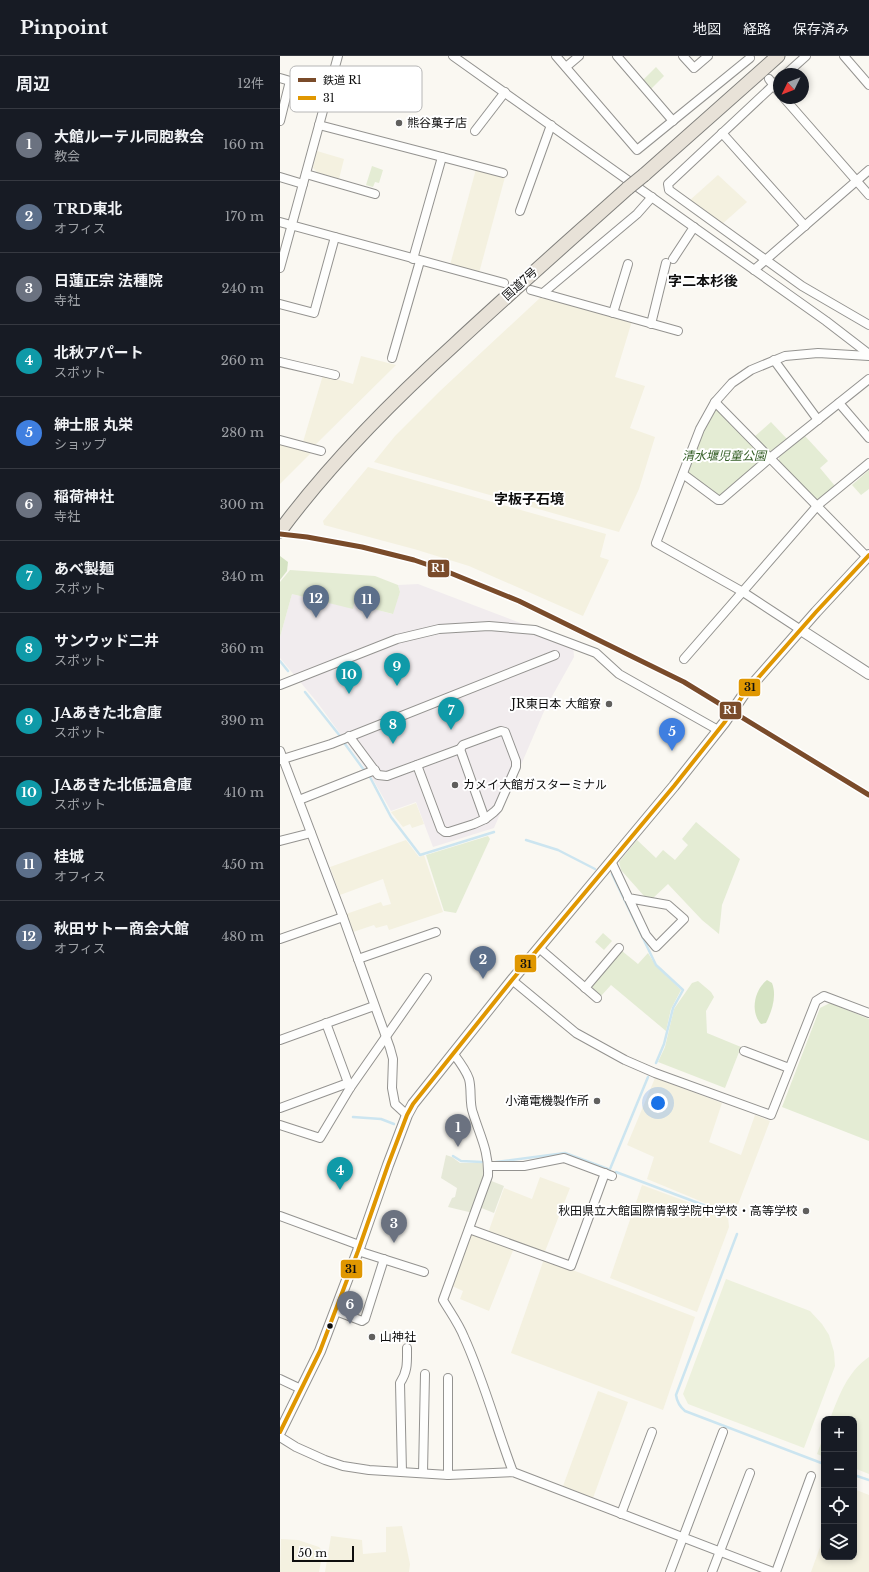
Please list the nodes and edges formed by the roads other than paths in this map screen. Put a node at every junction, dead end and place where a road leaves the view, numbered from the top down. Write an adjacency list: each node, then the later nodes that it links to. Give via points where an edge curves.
1 (338, 56): 12 (street)
2 (453, 56): 19 (street)
3 (556, 56): 13 (street)
4 (579, 56): 13 (street)
5 (616, 56): 23 (street)
6 (683, 56): 7 (street, via 694,68)
7 (708, 56)
8 (778, 56): 73 (highway, 国道7号, bridge, via 417,378 332,467)
9 (806, 56): 14 (street)
10 (844, 56): 17 (street)
11 (750, 59): 23 (street)
12 (335, 66)
13 (566, 67): 23 (street, via 637,150)
14 (793, 68)
15 (280, 78): 16 (street)
16 (290, 81): 22 (street)
17 (869, 85)
18 (773, 86): 27 (street)
19 (505, 92): 25 (street); 26 (street)
20 (789, 104): 33 (street)
21 (322, 112): 24 (street)
22 (280, 121)
23 (673, 121)
24 (319, 124): 28 (street); 31 (street)
25 (551, 125): 37 (street); 38 (street)
26 (475, 131)
27 (722, 133): 41 (street); 45 (street, via 668,184 669,190)
28 (442, 156): 30 (street); 44 (street)
29 (869, 170): 33 (street)
30 (503, 172)
31 (306, 174): 34 (street); 35 (street)
32 (280, 177): 34 (street)
33 (857, 181): 36 (street); 41 (street)
34 (303, 184): 40 (street)
35 (375, 194)
36 (869, 195)
37 (652, 197): 42 (street); 51 (street, via 637,214)
38 (520, 211)
39 (280, 222): 40 (street)
40 (292, 225): 43 (street); 47 (street)
41 (805, 226): 45 (street)
42 (694, 227): 48 (street); 54 (street, via 669,261)
43 (335, 237): 44 (street); 52 (street, via 314,313)
44 (416, 260): 49 (street); 58 (street)
45 (766, 260): 48 (street); 55 (street, via 802,286)
46 (628, 264): 53 (street)
47 (280, 268)
48 (754, 270): 57 (street)
49 (504, 283)
50 (531, 290): 51 (street)
51 (543, 293): 53 (street)
52 (280, 304)
53 (613, 313): 54 (street)
54 (650, 324): 56 (street)
55 (869, 325)
56 (678, 331)
57 (869, 355): 59 (street, via 818,353 785,356)
58 (392, 358)
59 (774, 360): 63 (street, via 751,370 732,383); 65 (street)
60 (280, 362): 61 (street)
61 (335, 375)
62 (869, 379): 64 (street)
63 (715, 402): 69 (street); 71 (street, via 700,429)
64 (839, 404): 65 (street); 66 (street)
65 (818, 420): 69 (street)
66 (869, 438)
67 (280, 440): 68 (street)
68 (321, 451)
69 (770, 458): 71 (street, via 721,500); 72 (street)
70 (869, 463): 72 (street)
71 (683, 474): 75 (street, via 656,544)
72 (818, 505): 74 (street); 75 (street)
73 (284, 526)
74 (868, 556): 76 (street)
75 (743, 592): 76 (street); 78 (street)
76 (801, 630): 79 (street); 81 (street, via 744,694)
77 (555, 655): 82 (street)
78 (684, 659)
79 (868, 672)
80 (280, 685): 81 (street, via 397,639 439,630 488,626 535,630 596,653 619,674)
81 (718, 730): 92 (street)
82 (349, 736): 85 (street); 87 (street)
83 (460, 749): 86 (street); 89 (street); 89 (street, via 463,744 501,731 505,732 516,761 516,767 498,808)
84 (280, 751): 85 (street)
85 (282, 760): 88 (street)
86 (417, 765): 87 (street, via 387,776 378,775); 89 (street, via 445,832)
87 (374, 770): 88 (street)
88 (299, 800): 90 (street)
89 (485, 819)
90 (311, 833): 91 (street); 94 (street)
91 (280, 840)
92 (611, 861): 93 (street); 97 (street)
93 (628, 898): 93 (street, via 646,935 656,947 684,919 668,905)
94 (343, 917): 96 (street); 99 (street)
95 (436, 932): 99 (street)
96 (280, 940)
97 (539, 948): 101 (street); 102 (street)
98 (619, 948): 102 (street)
99 (358, 959): 104 (street)
100 (427, 978): 107 (street)
101 (512, 980): 110 (street); 111 (street, via 576,1033 624,1060 771,1115)
102 (585, 988): 103 (street)
103 (597, 998)
104 (374, 1006): 106 (street); 107 (street)
105 (869, 1012): 111 (street, via 824,996 816,1001)
106 (326, 1023): 108 (street); 112 (street)
107 (386, 1037): 112 (street); 114 (street, via 393,1059 392,1088 395,1104)
108 (280, 1040)
109 (744, 1051): 111 (street)
110 (453, 1053): 114 (street); 116 (street, via 469,1079 472,1112 486,1150)
111 (789, 1068)
112 (349, 1086): 113 (street); 115 (street, via 320,1138)
113 (280, 1108)
114 (407, 1115): 119 (street)
115 (280, 1125)
116 (488, 1166): 118 (street, via 488,1176); 118 (street, via 524,1166 564,1158 609,1174 571,1266)
117 (280, 1216): 119 (street)
118 (469, 1229): 133 (street, via 443,1300 464,1336)
119 (358, 1248): 120 (street); 122 (street)
120 (384, 1259): 121 (street); 122 (street, via 365,1318 362,1321)
121 (424, 1272)
122 (336, 1311): 127 (street)
123 (407, 1348): 132 (street, via 408,1367 400,1383)
124 (425, 1374): 134 (street)
125 (448, 1378): 136 (street)
126 (280, 1379): 127 (street)
127 (301, 1389): 128 (street)
128 (280, 1432)
129 (652, 1432): 138 (street)
130 (723, 1432): 139 (street)
131 (280, 1437): 132 (street, via 296,1447 343,1466)
132 (402, 1472): 134 (street)
133 (513, 1472): 136 (street); 138 (street)
134 (423, 1473): 136 (street)
135 (750, 1473): 140 (street)
136 (448, 1475)
137 (812, 1476): 144 (street)
138 (621, 1514): 139 (street)
139 (683, 1537): 140 (street); 141 (street)
140 (720, 1552): 142 (street); 143 (street)
141 (670, 1572)
142 (712, 1572)
143 (773, 1572)
144 (776, 1572)

